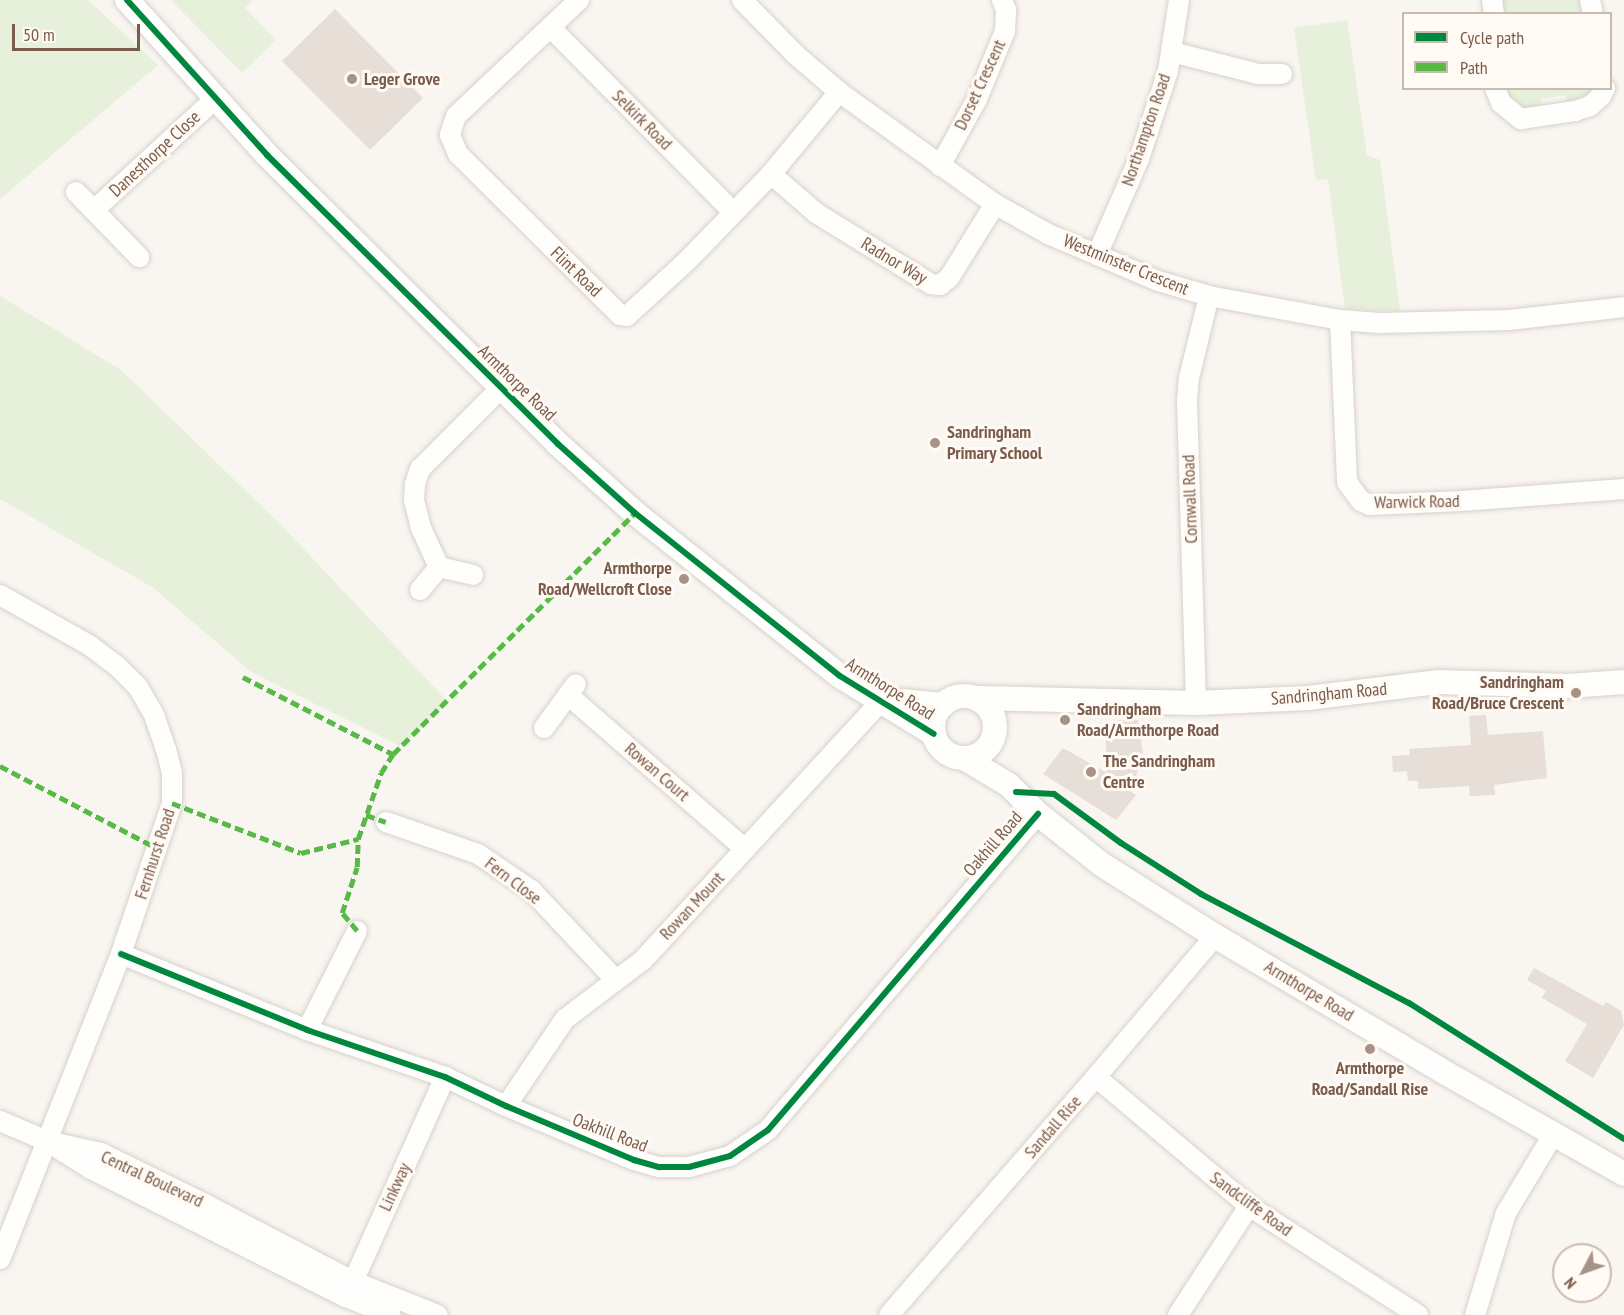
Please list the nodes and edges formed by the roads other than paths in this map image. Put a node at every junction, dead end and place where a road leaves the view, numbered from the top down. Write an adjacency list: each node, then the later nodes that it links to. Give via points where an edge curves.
1 (127, 0): 12 (street, Armthorpe Road)
2 (579, 0): 6 (street, Flint Road)
3 (742, 0): 11 (street, Westminster Crescent)
4 (1002, 0): 13 (street, Dorset Crescent, via 1005,32 977,99)
5 (1179, 0): 7 (street, Northampton Road)
6 (550, 27): 18 (street, Selkirk Road); 18 (street, Flint Road, via 456,116 450,135 458,154 620,315 627,316)
7 (1172, 52): 8 (street, via 1258,74); 19 (street, Northampton Road, via 1139,159)
8 (1282, 74)
9 (1496, 90): 10 (street, via 1501,103 1521,119 1590,106)
10 (1604, 90)
11 (839, 92): 13 (street, Westminster Crescent); 14 (street, Flint Road)
12 (215, 99): 17 (street, Danesthorpe Close); 24 (street, Armthorpe Road)
13 (939, 166): 16 (street, Westminster Crescent)
14 (771, 174): 16 (street, Radnor Way, via 816,213 931,284 940,285 949,278); 18 (street, Flint Road)
15 (76, 192): 17 (street, Danesthorpe Close)
16 (994, 204): 19 (street, Westminster Crescent)
17 (94, 210): 20 (street, Danesthorpe Close)
18 (733, 212)
19 (1097, 255): 21 (street, Westminster Crescent)
20 (139, 257)
21 (1209, 297): 23 (street, Westminster Crescent); 34 (street, Cornwall Road, via 1187,400)
22 (1624, 307): 23 (street, Westminster Crescent, via 1509,320 1403,324)
23 (1340, 320): 25 (street, Warwick Road, via 1347,482 1361,501 1370,505 1450,502)
24 (500, 389): 26 (street, via 420,469 415,483 414,499 421,528); 33 (street, Armthorpe Road, via 635,513)
25 (1624, 489)
26 (439, 567): 27 (street); 28 (street)
27 (473, 576)
28 (420, 590)
29 (0, 596): 46 (street, Fernhurst Road, via 116,665 138,687 154,715 166,749 172,773 172,803)
30 (1624, 682): 34 (street, Sandringham Road, via 1568,686 1439,682 1308,698)
31 (977, 698): 32 (street, Sandringham Road); 35 (street, via 964,696); 37 (street, via 987,706)
32 (1033, 701): 34 (street, Sandringham Road); 37 (street)
33 (879, 703): 35 (street, Armthorpe Road); 38 (street, Armthorpe Road); 43 (street, Rowan Mount)
34 (1196, 703)
35 (943, 705): 38 (street, via 934,721)
36 (544, 728): 43 (street, Rowan Court, via 572,690)
37 (995, 732): 39 (street, via 980,754); 40 (street, Armthorpe Road)
38 (934, 734): 39 (street, via 941,748)
39 (964, 758): 40 (street, Armthorpe Road)
40 (1009, 785): 41 (street, Armthorpe Road)
41 (1038, 814): 45 (street, Armthorpe Road, via 1101,864); 51 (street, Oakhill Road, via 768,1130 730,1156 689,1167 659,1167)
42 (386, 822): 47 (street, Fern Close, via 478,854 531,890)
43 (745, 849): 47 (street, Rowan Mount, via 643,960)
44 (357, 931): 48 (street)
45 (1215, 936): 50 (street, Sandall Rise); 53 (street, Armthorpe Road)
46 (121, 954): 48 (street, Oakhill Road); 54 (street, Fernhurst Road)
47 (615, 979): 51 (street, Rowan Mount, via 565,1019)
48 (307, 1030): 49 (street, Oakhill Road)
49 (445, 1077): 51 (street, Oakhill Road); 58 (street, Linkway)
50 (1096, 1077): 56 (street, Sandcliffe Road); 61 (street, Sandall Rise)
51 (506, 1106)
52 (0, 1122): 54 (street, Central Boulevard)
53 (1553, 1135): 55 (street, Armthorpe Road); 64 (street, via 1506,1213)
54 (47, 1141): 57 (street, Fernhurst Road); 58 (street, Central Boulevard, via 101,1154 199,1211)
55 (1624, 1174)
56 (1249, 1206): 62 (street); 63 (street, Sandcliffe Road)
57 (0, 1259)
58 (349, 1289): 59 (street, Central Boulevard); 60 (street, Central Boulevard)
59 (391, 1315)
60 (438, 1315)
61 (889, 1315)
62 (1178, 1315)
63 (1418, 1315)
64 (1475, 1315)

